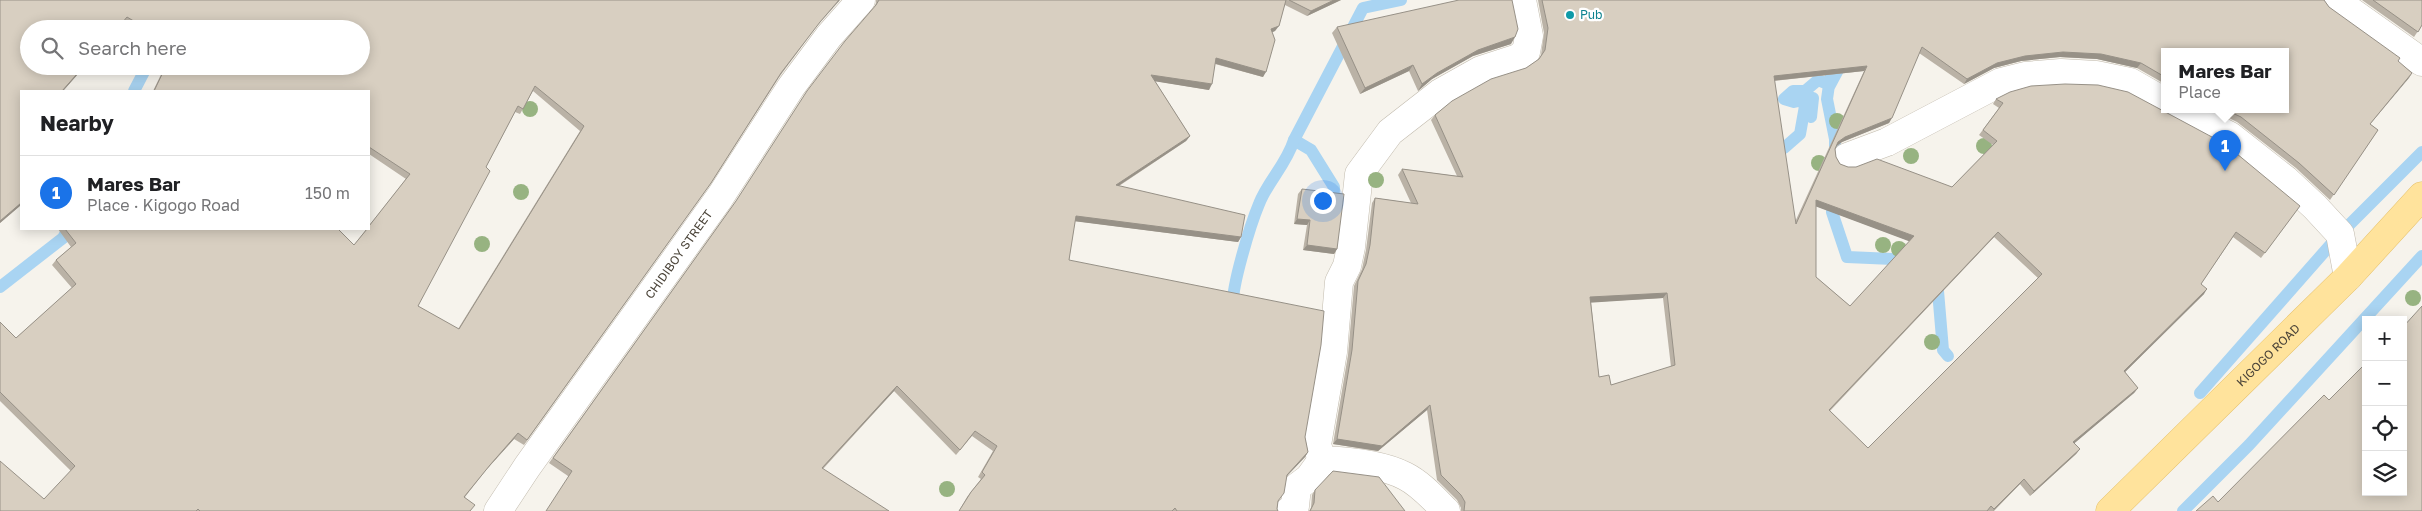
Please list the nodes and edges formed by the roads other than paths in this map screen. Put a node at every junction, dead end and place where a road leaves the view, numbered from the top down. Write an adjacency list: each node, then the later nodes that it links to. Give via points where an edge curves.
1 (861, 0): 11 (street, CHIDIBOY STREET, via 791,87 720,197)
2 (1522, 0): 10 (street, via 1528,36 1526,52 1518,58 1481,70 1440,94 1390,132 1359,174 1351,247 1339,282 1333,352 1319,424 1318,451)
3 (2335, 0): 4 (street)
4 (2422, 62)
5 (2161, 100): 7 (street, via 2130,82 2096,75 2025,76 2001,82 1887,142)
6 (2185, 113): 9 (street, via 2230,136 2316,207 2340,234)
7 (1847, 157)
8 (2422, 196): 9 (main road, KIGOGO ROAD)
9 (2348, 277): 14 (main road, KIGOGO ROAD)
10 (1322, 460): 12 (street, via 1309,478 1297,487 1295,506); 13 (street, via 1367,466 1405,476)
11 (498, 511)
12 (1289, 511)
13 (1446, 511)
14 (2110, 511)

